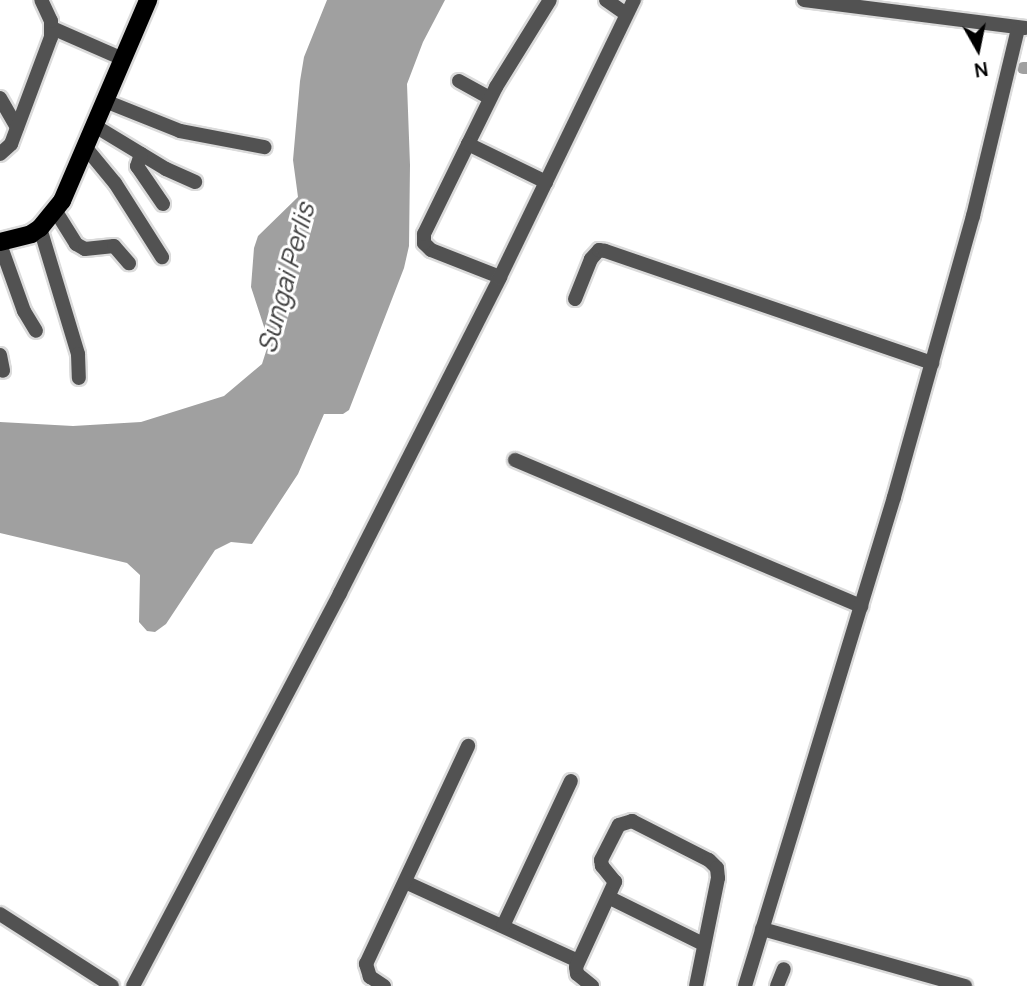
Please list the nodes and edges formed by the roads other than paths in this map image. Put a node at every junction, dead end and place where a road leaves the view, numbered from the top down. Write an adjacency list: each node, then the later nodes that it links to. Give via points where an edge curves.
1 (41, 0): 9 (street)
2 (148, 0): 11 (main road)
3 (550, 0): 14 (street)
4 (606, 0): 8 (street)
5 (634, 0): 8 (street)
6 (804, 0): 7 (street)
7 (821, 1): 10 (street)
8 (626, 13): 24 (street)
9 (52, 28): 11 (street); 17 (street)
10 (1023, 28): 35 (street)
11 (123, 59): 15 (main road)
12 (459, 81): 14 (street)
13 (0, 98): 17 (street)
14 (490, 98): 18 (street)
15 (105, 101): 16 (main road); 20 (street, via 180,131)
16 (95, 126): 19 (main road); 22 (street)
17 (17, 128): 21 (street, via 11,144)
18 (468, 144): 24 (street); 31 (street, via 424,234 424,243 431,250)
19 (86, 148): 26 (main road); 29 (street, via 115,183)
20 (264, 148)
21 (0, 154)
22 (141, 154): 23 (street); 25 (street, via 137,166)
23 (195, 182)
24 (546, 182): 31 (street)
25 (163, 204)
26 (55, 210): 27 (main road); 30 (street, via 76,244 85,249 114,246)
27 (40, 228): 28 (main road); 37 (street, via 78,354)
28 (0, 243): 33 (street, via 24,311)
29 (162, 257)
30 (129, 263)
31 (500, 277): 52 (street)
32 (575, 299): 35 (street, via 591,259 599,250 605,251)
33 (36, 331)
34 (0, 355): 36 (street)
35 (932, 363): 39 (street)
36 (3, 371)
37 (79, 378)
38 (515, 460): 39 (street)
39 (861, 606): 46 (street)
40 (468, 746): 42 (street)
41 (570, 781): 45 (street)
42 (405, 882): 45 (street); 53 (street, via 366,964 370,977)
43 (610, 898): 47 (street); 47 (street, via 614,879 601,860 620,825 637,821 717,868); 48 (street)
44 (0, 914): 51 (street)
45 (503, 926): 48 (street)
46 (762, 929): 55 (street); 57 (street)
47 (703, 944): 54 (street)
48 (578, 961): 50 (street, via 576,974)
49 (784, 969): 56 (street)
50 (585, 984)
51 (112, 986)
52 (133, 986)
53 (384, 986)
54 (696, 986)
55 (745, 986)
56 (777, 986)
57 (965, 986)

